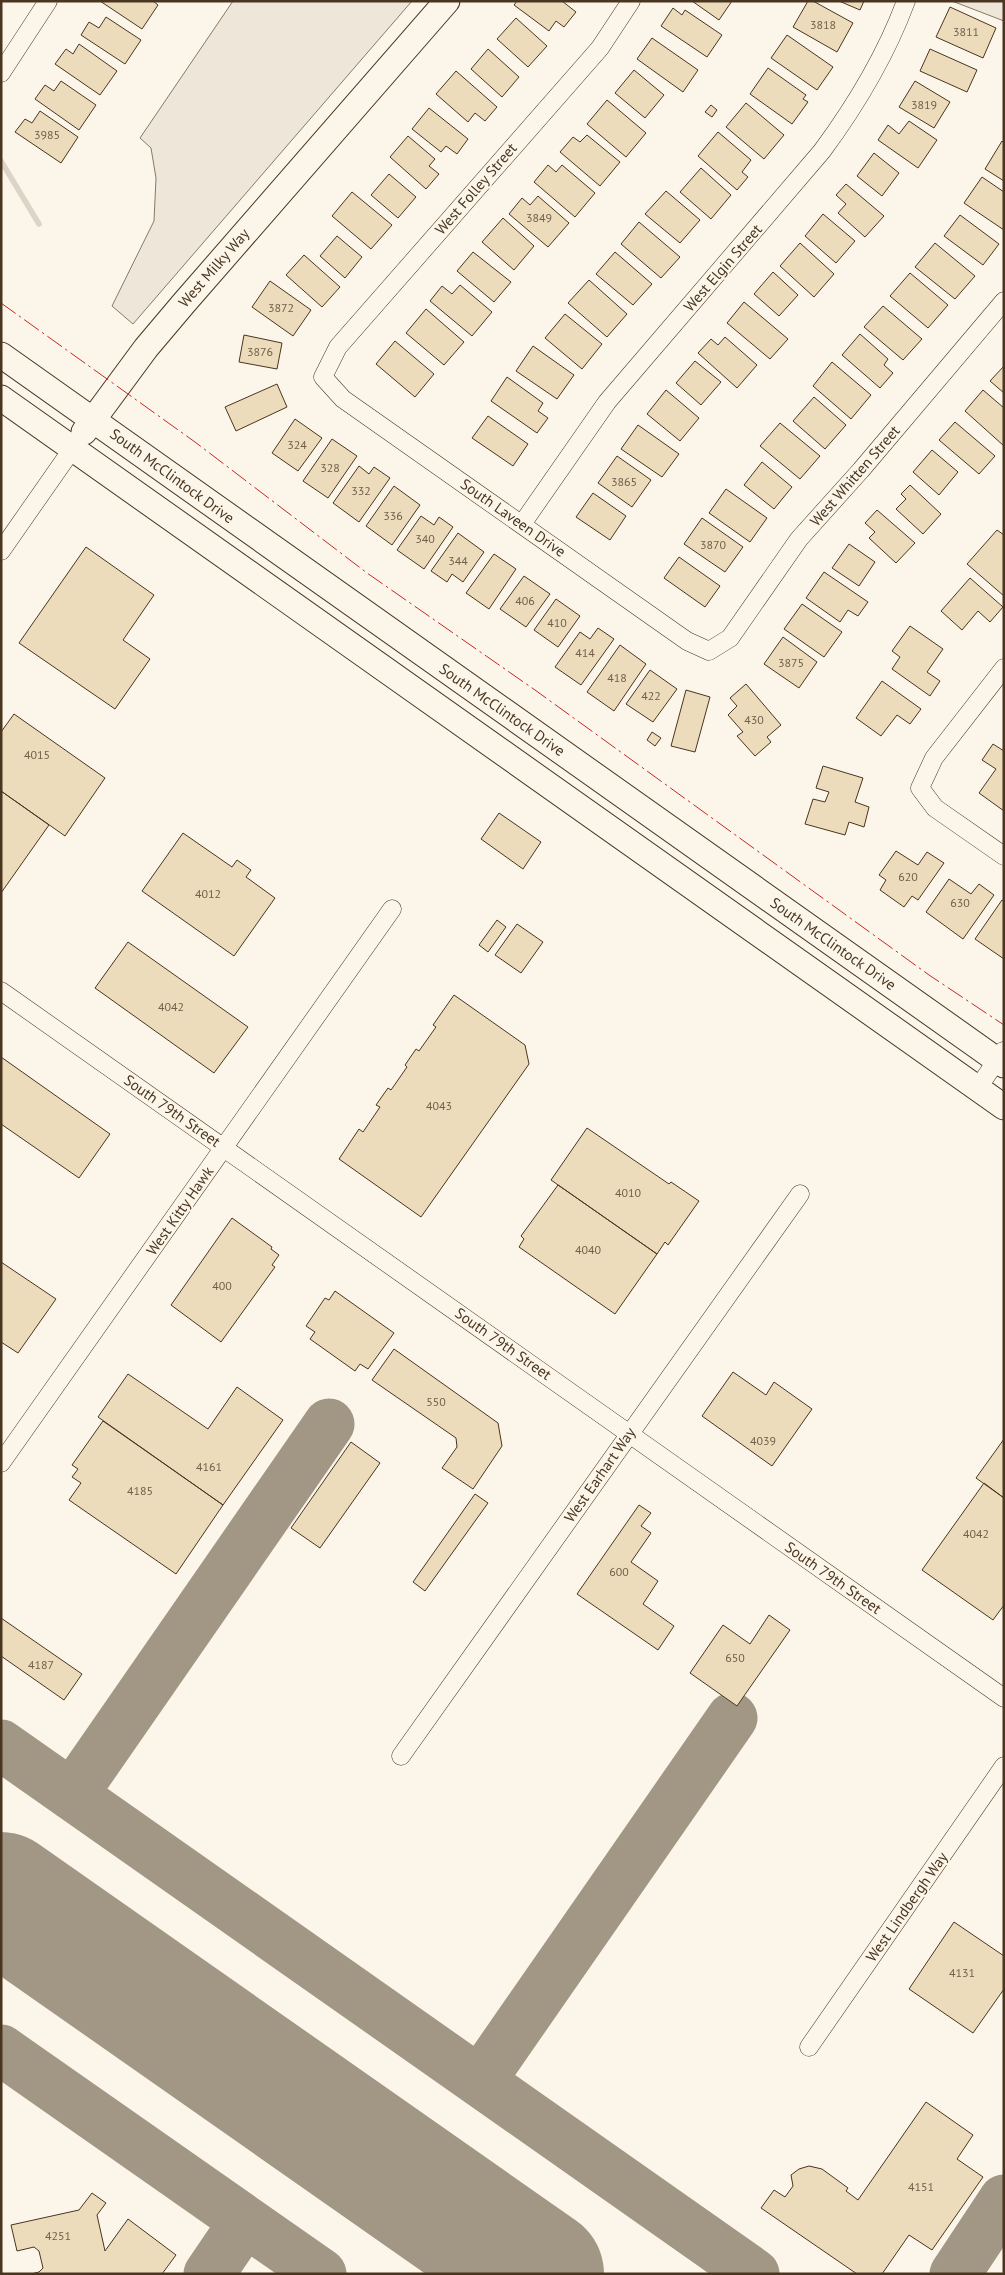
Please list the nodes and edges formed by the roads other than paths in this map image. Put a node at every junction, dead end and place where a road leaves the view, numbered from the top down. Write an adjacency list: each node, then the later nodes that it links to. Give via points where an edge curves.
1 (48, 1): 5 (street)
2 (447, 1): 10 (main road, West Milky Way, via 184,303)
3 (630, 1): 8 (street, West Folley Street, via 600,48 338,347)
4 (906, 1): 12 (street, West Elgin Street, via 895,31 851,112 822,152 607,402)
5 (1, 73)
6 (1004, 301): 14 (street, West Whitten Street, via 799,539 730,638)
7 (1, 355): 10 (main road, South McClintock Drive)
8 (323, 377): 12 (street, South Laveen Drive, via 343,399)
9 (1, 398): 11 (main road)
10 (93, 420): 11 (main road, West Milky Way); 19 (main road, South McClintock Drive)
11 (72, 448): 13 (street, West Milky Way); 20 (main road)
12 (522, 524): 14 (street, South Laveen Drive, via 686,641)
13 (1, 551)
14 (709, 651)
15 (1004, 668): 16 (street, via 934,758 920,788 935,808)
16 (1004, 856)
17 (392, 910): 22 (street, West Kitty Hawk)
18 (1, 991): 22 (street, South 79th Street)
19 (1002, 1058): 20 (street)
20 (978, 1088): 21 (main road)
21 (1004, 1107)
22 (224, 1148): 24 (street, South 79th Street); 25 (street, West Kitty Hawk)
23 (800, 1194): 24 (street, West Earhart Way)
24 (630, 1434): 26 (street, South 79th Street); 27 (street, West Earhart Way)
25 (1, 1463)
26 (1004, 1698)
27 (401, 1756)
28 (1004, 1766): 29 (street, West Lindbergh Way)
29 (810, 2048)

